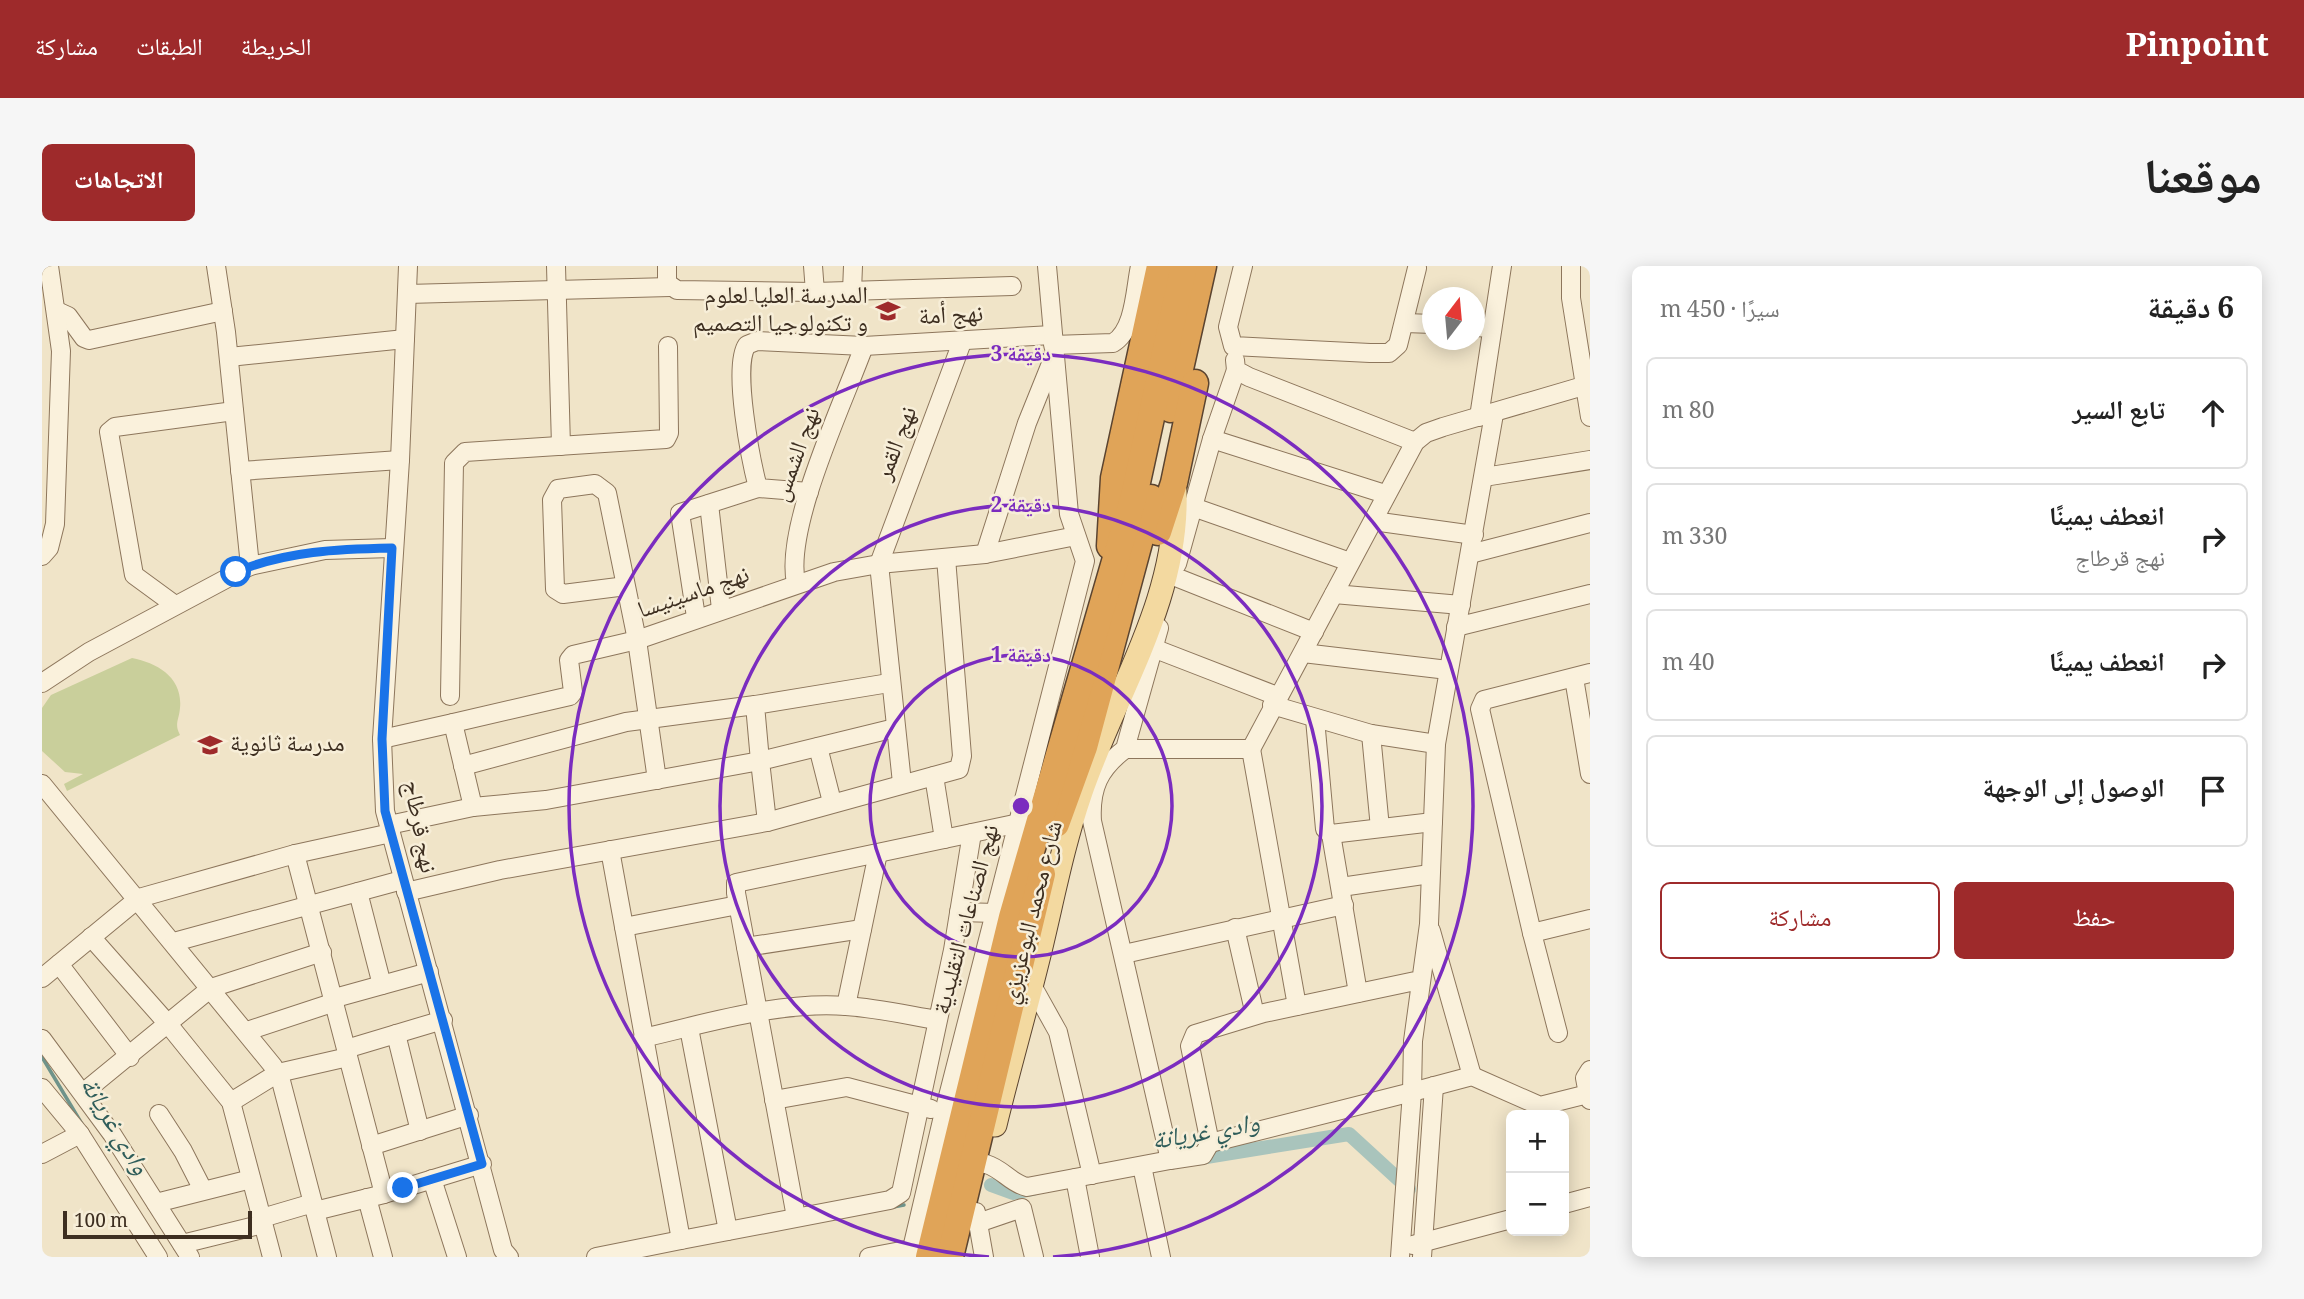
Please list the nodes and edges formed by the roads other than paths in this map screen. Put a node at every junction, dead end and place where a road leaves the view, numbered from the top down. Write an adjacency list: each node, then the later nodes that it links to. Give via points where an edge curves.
1 (49, 266): 25 (street)
2 (216, 266): 26 (street)
3 (408, 266): 23 (street, نهج قرطاج)
4 (556, 266): 21 (street)
5 (667, 266): 19 (street)
6 (813, 266): 22 (street)
7 (853, 266): 20 (street)
8 (1048, 266): 35 (street, نهج الصناعات التقليدية)
9 (1140, 266): 35 (street, نهج أمة, via 1128,324 1119,339)
10 (1160, 266): 73 (highway, شارع محمد البوعزيزي, via 1114,478)
11 (1184, 266): 73 (highway, شارع محمد البوعزيزي, via 1134,496)
12 (1203, 266): 69 (highway, شارع محمد البوعزيزي)
13 (1220, 266): 52 (highway, شارع محمد البوعزيزي)
14 (1242, 266): 36 (street, via 1228,327)
15 (1502, 266): 28 (street)
16 (1571, 266): 24 (street)
17 (1415, 267): 29 (street)
18 (1012, 286): 20 (street)
19 (670, 287): 21 (street); 22 (street)
20 (852, 291): 22 (street)
21 (555, 292): 23 (street); 47 (street)
22 (815, 292)
23 (407, 294): 31 (street, نهج قرطاج)
24 (1571, 298): 27 (street); 41 (street)
25 (57, 311): 26 (street, via 68,316 89,340); 40 (street)
26 (223, 311): 38 (street)
27 (1590, 311)
28 (1485, 321)
29 (1405, 324): 30 (street); 36 (street, via 1398,345 1389,353)
30 (1422, 324)
31 (405, 339): 38 (street); 48 (street, نهج قرطاج)
32 (962, 342): 34 (street, نهج أمة); 35 (street, نهج أمة); 67 (street, نهج القمر)
33 (668, 346): 47 (street, via 666,439)
34 (864, 346): 53 (street, نهج أمة, via 757,341 747,345 741,361 747,446); 54 (street, نهج الشمس)
35 (1053, 346): 60 (street, نهج الصناعات التقليدية, via 1069,513); 63 (street)
36 (1233, 346): 39 (street)
37 (1484, 350): 43 (street)
38 (229, 357): 42 (street)
39 (1236, 370): 45 (street); 46 (street)
40 (51, 381): 64 (street, via 55,524)
41 (1588, 385): 43 (street); 44 (street)
42 (234, 411): 50 (street); 76 (street, via 116,427 109,432 134,575)
43 (1486, 416): 46 (street, via 1426,433); 51 (street)
44 (1590, 417)
45 (1212, 439): 55 (street); 57 (street)
46 (1415, 442): 55 (street)
47 (561, 446): 89 (street, via 464,452 454,463)
48 (400, 460): 50 (street); 62 (street, نهج قرطاج)
49 (1590, 460): 51 (street)
50 (240, 471): 68 (street)
51 (1484, 477): 61 (street)
52 (1174, 483): 69 (highway, شارع محمد البوعزيزي, via 1162,523); 146 (main road, via 1176,515 1169,562 1133,671 1082,790)
53 (758, 488): 54 (street); 56 (street)
54 (809, 492): 71 (street, نهج الشمس, via 793,554)
55 (1385, 494): 58 (street)
56 (709, 503): 78 (street); 79 (street, via 683,511 679,519)
57 (1193, 507): 66 (street); 70 (street)
58 (1373, 521): 61 (street); 66 (street)
59 (1590, 523): 61 (street)
60 (1076, 536): 63 (street, نهج ماسينيسا); 113 (street, نهج الصناعات التقليدية, via 1084,550 1082,582)
61 (1472, 545): 77 (street)
62 (392, 548): 68 (street, via 325,550); 97 (street, نهج قرطاج)
63 (985, 554): 65 (street, نهج ماسينيسا)
64 (42, 556)
65 (946, 558): 67 (street, نهج ماسينيسا); 105 (street, via 962,764)
66 (1350, 562): 74 (street)
67 (879, 564): 71 (street, نهج ماسينيسا); 88 (street)
68 (250, 566): 76 (street)
69 (1133, 573): 146 (highway, شارع محمد البوعزيزي, via 1084,747 1047,855)
70 (1174, 576): 81 (street); 83 (street)
71 (796, 583): 78 (street, نهج ماسينيسا)
72 (626, 586): 72 (street, via 564,594 555,589 552,500 558,489 595,484 607,493); 82 (street)
73 (1108, 587): 211 (highway, شارع محمد البوعزيزي, via 1012,917)
74 (1334, 594): 77 (street); 81 (street)
75 (1590, 594): 80 (street)
76 (175, 604): 87 (street)
77 (1461, 605): 80 (street)
78 (721, 609): 79 (street, نهج ماسينيسا)
79 (696, 617): 82 (street, نهج ماسينيسا)
80 (1456, 626): 85 (street)
81 (1314, 632): 84 (street)
82 (637, 640): 92 (street); 94 (street, نهج ماسينيسا, via 573,655 569,660 570,696)
83 (1153, 648): 90 (street); 100 (street)
84 (1303, 653): 85 (street); 90 (street)
85 (1448, 670): 98 (street)
86 (1582, 676): 104 (street); 138 (street, via 1484,700 1480,705)
87 (42, 683)
88 (889, 683): 91 (street); 95 (street)
89 (450, 696)
90 (1275, 701): 93 (street); 101 (street)
91 (755, 705): 92 (street); 102 (street)
92 (647, 718): 103 (street); 106 (street)
93 (1315, 719): 96 (street); 117 (street, via 1325,829)
94 (453, 723): 97 (street); 103 (street)
95 (895, 728): 99 (street); 107 (street)
96 (1371, 734): 98 (street); 114 (street)
97 (382, 739): 115 (street, نهج قرطاج, via 383,795)
98 (1436, 744): 112 (street)
99 (818, 747): 102 (street); 109 (street)
100 (1125, 749): 101 (street); 143 (street, via 1098,775 1091,803)
101 (1251, 749): 132 (street)
102 (760, 761): 106 (street); 111 (street)
103 (463, 766): 110 (street)
104 (1590, 775)
105 (934, 776): 107 (street); 118 (street)
106 (657, 780): 110 (street, via 546,800)
107 (902, 783): 109 (street)
108 (42, 784): 126 (street)
109 (832, 802): 111 (street)
110 (473, 807): 115 (street)
111 (767, 821): 119 (street)
112 (1433, 822): 114 (street); 122 (street)
113 (1019, 823): 116 (street); 131 (street, نهج الصناعات التقليدية)
114 (1380, 828): 117 (street)
115 (390, 829): 121 (street); 123 (street, نهج قرطاج)
116 (972, 833): 118 (street); 130 (street)
117 (1331, 834): 124 (street)
118 (944, 839): 120 (street)
119 (610, 850): 123 (street); 135 (street)
120 (878, 853): 127 (street, via 740,881 735,887); 137 (street)
121 (295, 854): 126 (street); 129 (street)
122 (1430, 874): 124 (street); 134 (street)
123 (404, 886): 125 (street); 145 (street, نهج قرطاج)
124 (1341, 887): 128 (street)
125 (358, 892): 129 (street); 149 (street)
126 (139, 898): 139 (street); 140 (street)
127 (738, 905): 135 (street); 141 (street)
128 (1345, 905): 132 (street); 151 (street)
129 (310, 906): 140 (street); 142 (street)
130 (959, 912): 131 (street); 158 (street)
131 (996, 913): 179 (street, نهج الصناعات التقليدية)
132 (1282, 917): 136 (street); 154 (street)
133 (1590, 919): 138 (street)
134 (1429, 924): 148 (street); 170 (street)
135 (624, 927): 165 (street)
136 (1234, 928): 143 (street); 156 (street)
137 (862, 929): 141 (street); 153 (street)
138 (1532, 933): 162 (street)
139 (91, 937): 144 (street); 159 (street)
140 (174, 942): 150 (street)
141 (746, 947): 155 (street)
142 (322, 952): 150 (street); 152 (street)
143 (1124, 954): 187 (street)
144 (59, 964): 147 (street); 167 (street)
145 (429, 972): 149 (street); 157 (street, نهج قرطاج)
146 (1026, 977): 189 (main road); 191 (street, via 1058,1032); 202 (highway, شارع محمد البوعزيزي)
147 (42, 978)
148 (1420, 980): 151 (street); 174 (street)
149 (382, 985): 152 (street)
150 (211, 988): 159 (street); 161 (street)
151 (1358, 993): 154 (street)
152 (335, 1000): 161 (street); 166 (street)
153 (846, 1006): 155 (street); 158 (street)
154 (1297, 1006): 156 (street)
155 (758, 1013): 160 (street); 176 (street)
156 (1255, 1016): 184 (street, via 1200,1030 1191,1039)
157 (443, 1020): 163 (street); 181 (street, نهج قرطاج)
158 (937, 1020): 178 (street)
159 (168, 1024): 167 (street); 177 (street)
160 (689, 1028): 165 (street); 206 (street)
161 (247, 1031): 169 (street)
162 (1558, 1033)
163 (396, 1034): 166 (street); 182 (street)
164 (42, 1038): 173 (street)
165 (643, 1038): 207 (street)
166 (347, 1053): 169 (street); 185 (street)
167 (130, 1057): 173 (street)
168 (1590, 1070): 175 (street, via 1585,1078)
169 (278, 1073): 177 (street); 200 (street)
170 (1472, 1076): 171 (street); 175 (street, via 1540,1106)
171 (1434, 1086): 174 (street); 209 (street)
172 (42, 1088): 183 (street)
173 (84, 1092): 198 (street)
174 (1412, 1092): 184 (street); 210 (street)
175 (1589, 1097)
176 (774, 1100): 178 (street, via 847,1087); 203 (street)
177 (231, 1102): 192 (street)
178 (919, 1106): 179 (street); 203 (street, via 905,1179 895,1198)
179 (944, 1112): 211 (street, نهج الصناعات التقليدية)
180 (159, 1114): 195 (street)
181 (469, 1115): 182 (street); 188 (street, نهج قرطاج)
182 (420, 1131): 185 (street)
183 (80, 1134): 186 (street); 212 (street)
184 (1210, 1143): 187 (street, via 1201,1156)
185 (371, 1146): 196 (street)
186 (42, 1154)
187 (1170, 1160): 190 (street)
188 (482, 1164): 193 (street); 217 (street, نهج قرطاج, via 503,1250)
189 (986, 1164): 194 (street); 202 (main road)
190 (1142, 1166): 191 (street); 224 (street)
191 (1083, 1177): 194 (street); 223 (street)
192 (251, 1179): 195 (street); 204 (street)
193 (432, 1179): 196 (street); 216 (street)
194 (1027, 1187): 201 (street)
195 (202, 1190): 198 (street)
196 (376, 1196): 200 (street); 215 (street)
197 (1590, 1197): 199 (street)
198 (156, 1203): 208 (street)
199 (1569, 1203)
200 (314, 1207): 204 (street); 214 (street)
201 (1022, 1208): 202 (street); 222 (street)
202 (971, 1211): 211 (highway, شارع محمد البوعزيزي); 220 (main road); 221 (street)
203 (796, 1217): 206 (street)
204 (263, 1221): 208 (street); 213 (street)
205 (1506, 1221): 209 (street)
206 (728, 1231): 207 (street)
207 (681, 1240): 218 (street)
208 (186, 1250)
209 (1422, 1251): 210 (street)
210 (1401, 1252)
211 (927, 1253): 219 (street)
212 (158, 1257)
213 (272, 1257)
214 (327, 1257)
215 (383, 1257)
216 (457, 1257)
217 (509, 1257)
218 (596, 1257)
219 (869, 1257)
220 (961, 1257)
221 (984, 1257)
222 (1034, 1257)
223 (1090, 1257)
224 (1161, 1257)

